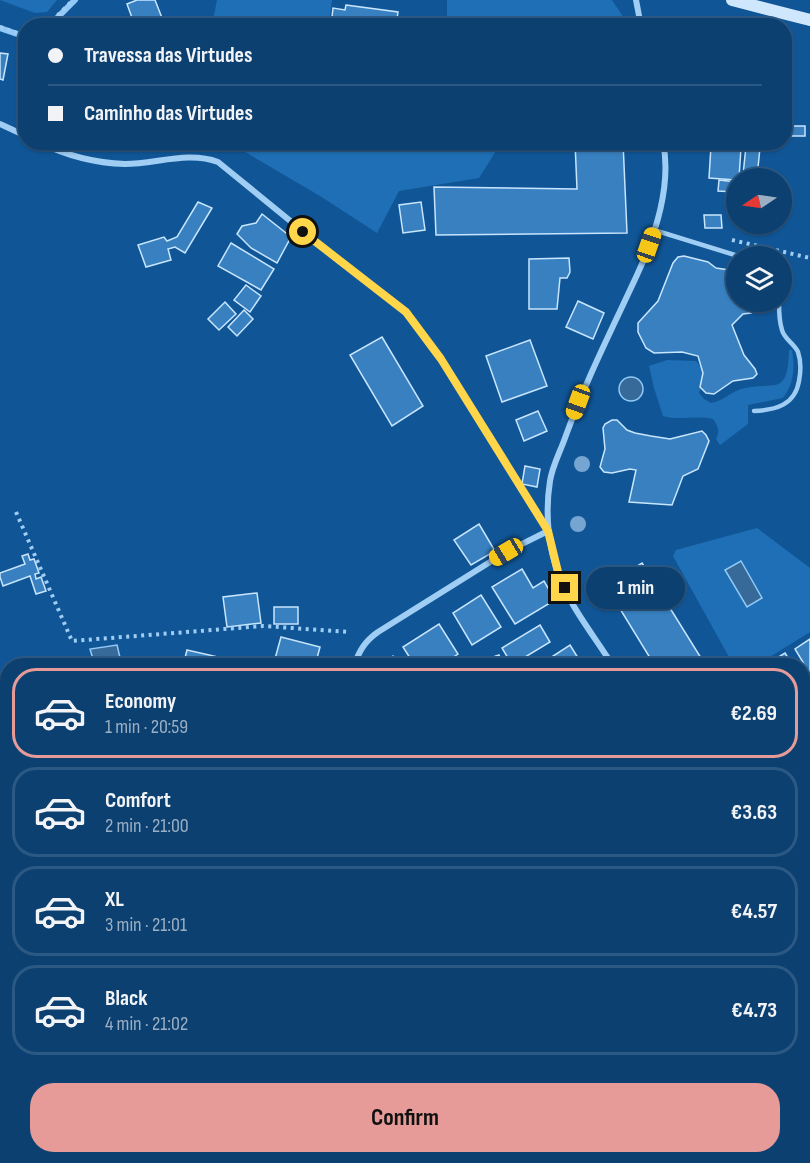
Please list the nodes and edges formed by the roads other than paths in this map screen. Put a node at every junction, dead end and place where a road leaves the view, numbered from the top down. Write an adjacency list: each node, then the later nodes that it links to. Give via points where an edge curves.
1 (636, 0): 3 (street)
2 (732, 0): 4 (street)
3 (639, 18)
4 (810, 20)
5 (0, 124): 6 (street)
6 (18, 132)
7 (54, 150): 13 (street, via 97,162 126,164 193,157 218,162 406,312 441,359)
8 (664, 150): 9 (street, via 663,192)
9 (654, 230): 10 (lane); 13 (street, via 644,261 578,402 551,477)
10 (726, 252)
11 (780, 312): 12 (lane, via 784,335 794,345 800,361 797,390 783,406)
12 (754, 411)
13 (548, 531): 14 (street, via 506,552 371,636); 15 (street, via 559,576)
14 (356, 658)
15 (608, 658)

